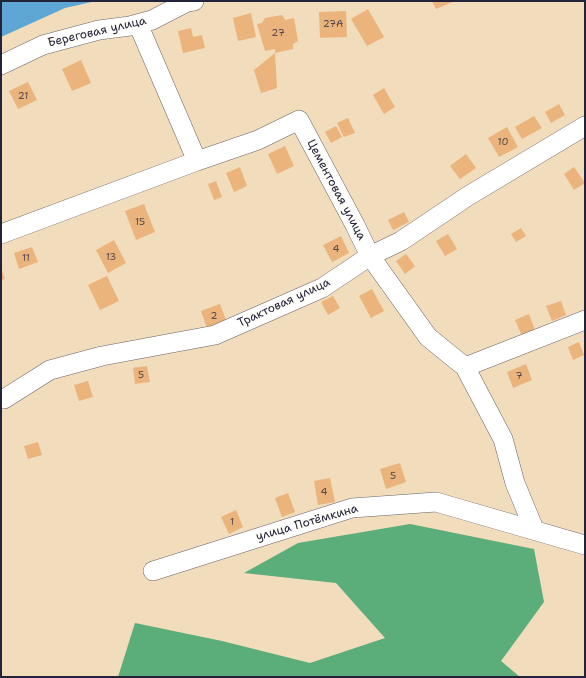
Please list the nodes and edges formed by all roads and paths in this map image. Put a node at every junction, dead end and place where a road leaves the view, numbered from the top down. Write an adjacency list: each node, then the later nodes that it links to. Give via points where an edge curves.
1 (194, 1): 2 (street, Береговая улица)
2 (138, 24): 3 (street, Береговая улица, via 99,30 43,44); 5 (street)
3 (1, 65)
4 (585, 126): 7 (street, Трактовая улица, via 468,196 400,241)
5 (197, 161): 6 (street, Цементовая улица); 7 (street, Цементовая улица, via 258,140 299,120)
6 (1, 234)
7 (370, 256): 9 (street, Цементовая улица, via 428,337); 10 (street, Трактовая улица, via 322,288 215,335 102,356 50,370)
8 (585, 320): 9 (street)
9 (465, 367): 11 (street, Цементовая улица, via 503,439 515,483)
10 (1, 399)
11 (534, 529): 12 (street, улица Потёмкина); 13 (street, улица Потёмкина, via 436,502 352,508)
12 (585, 545)
13 (153, 571)

